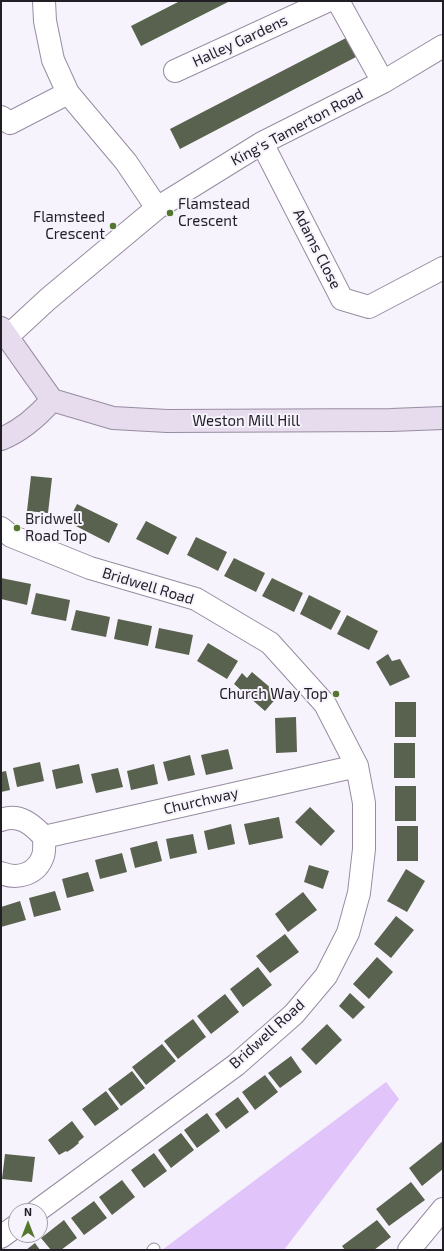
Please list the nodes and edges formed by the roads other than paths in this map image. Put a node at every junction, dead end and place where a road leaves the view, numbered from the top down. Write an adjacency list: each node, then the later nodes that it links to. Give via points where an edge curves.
1 (44, 1): 7 (street, via 45,21 53,60)
2 (327, 1): 5 (street, Halley Gardens)
3 (338, 1): 6 (street)
4 (443, 46): 6 (street, King's Tamerton Road)
5 (175, 71)
6 (383, 82): 9 (street, King's Tamerton Road)
7 (68, 93): 8 (street, via 10,123); 10 (street, via 126,162)
8 (1, 117)
9 (262, 143): 10 (street, King's Tamerton Road); 11 (street, Adams Close, via 342,298 369,307)
10 (157, 208): 12 (street, King's Tamerton Road)
11 (443, 268)
12 (4, 332): 13 (street)
13 (52, 400): 14 (street, Weston Mill Hill, via 113,418 167,421); 15 (street, via 38,416)
14 (443, 418)
15 (1, 439)
16 (1, 528): 17 (street, Bridwell Road, via 11,536 90,568 196,599 270,643 325,704)
17 (357, 766): 19 (street, Churchway); 21 (street, Bridwell Road, via 364,803 364,849 359,893 348,933 326,976 294,1014 236,1064)
18 (1, 820): 19 (street, via 8,817 23,819)
19 (44, 836): 20 (street, via 43,855 36,868 23,876 6,876)
20 (1, 873)
21 (48, 1203)
22 (443, 1209): 23 (street)
23 (408, 1250)

